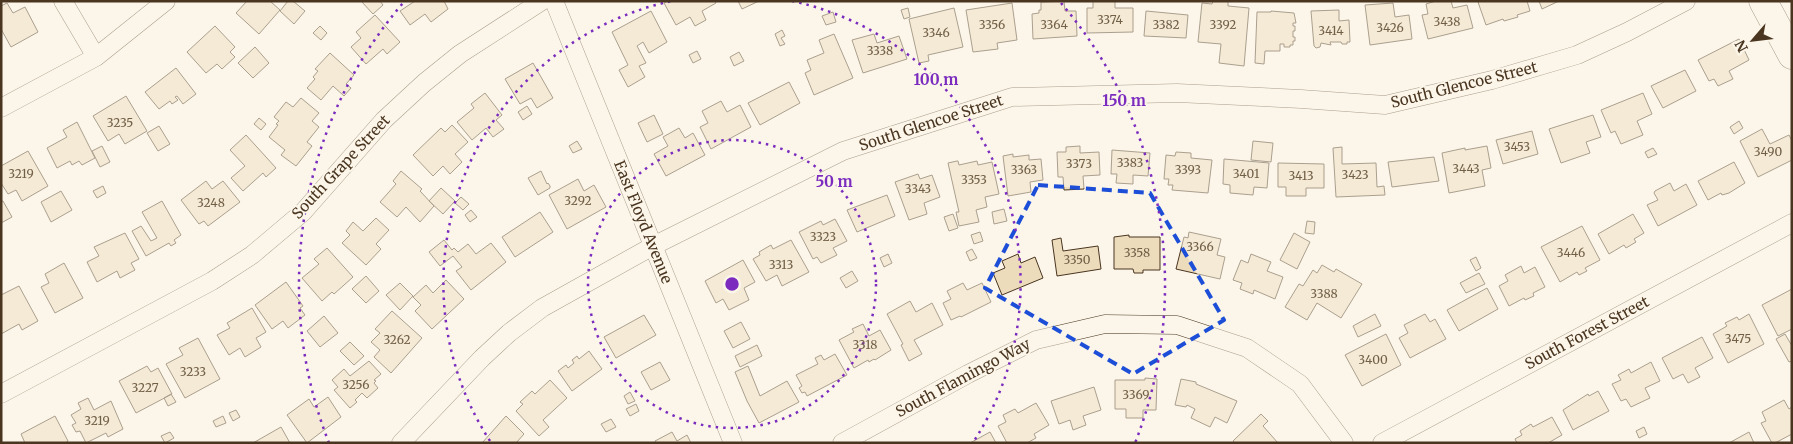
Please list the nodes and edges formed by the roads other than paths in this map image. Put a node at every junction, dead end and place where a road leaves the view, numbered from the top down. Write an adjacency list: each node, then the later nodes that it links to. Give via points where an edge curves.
1 (63, 1): 8 (street)
2 (166, 1): 8 (street)
3 (542, 1): 12 (street, South Grape Street, via 460,54 424,83 384,120 303,212 252,255 212,281)
4 (554, 1): 11 (street, East Floyd Avenue)
5 (1686, 1): 11 (street, South Glencoe Street, via 1577,55 1492,80 1385,105 1177,93 1012,97 843,151)
6 (1763, 1): 7 (highway)
7 (1792, 55)
8 (96, 57): 9 (street)
9 (1, 108)
10 (1792, 223): 17 (street, South Forest Street)
11 (653, 246): 13 (street, South Glencoe Street, via 542,308 509,333); 14 (street, East Floyd Avenue)
12 (1, 394)
13 (401, 443)
14 (734, 443)
15 (842, 443): 16 (street, South Flamingo Way, via 1036,340 1105,324 1177,325 1247,348 1300,384)
16 (1344, 443)
17 (1382, 443)

